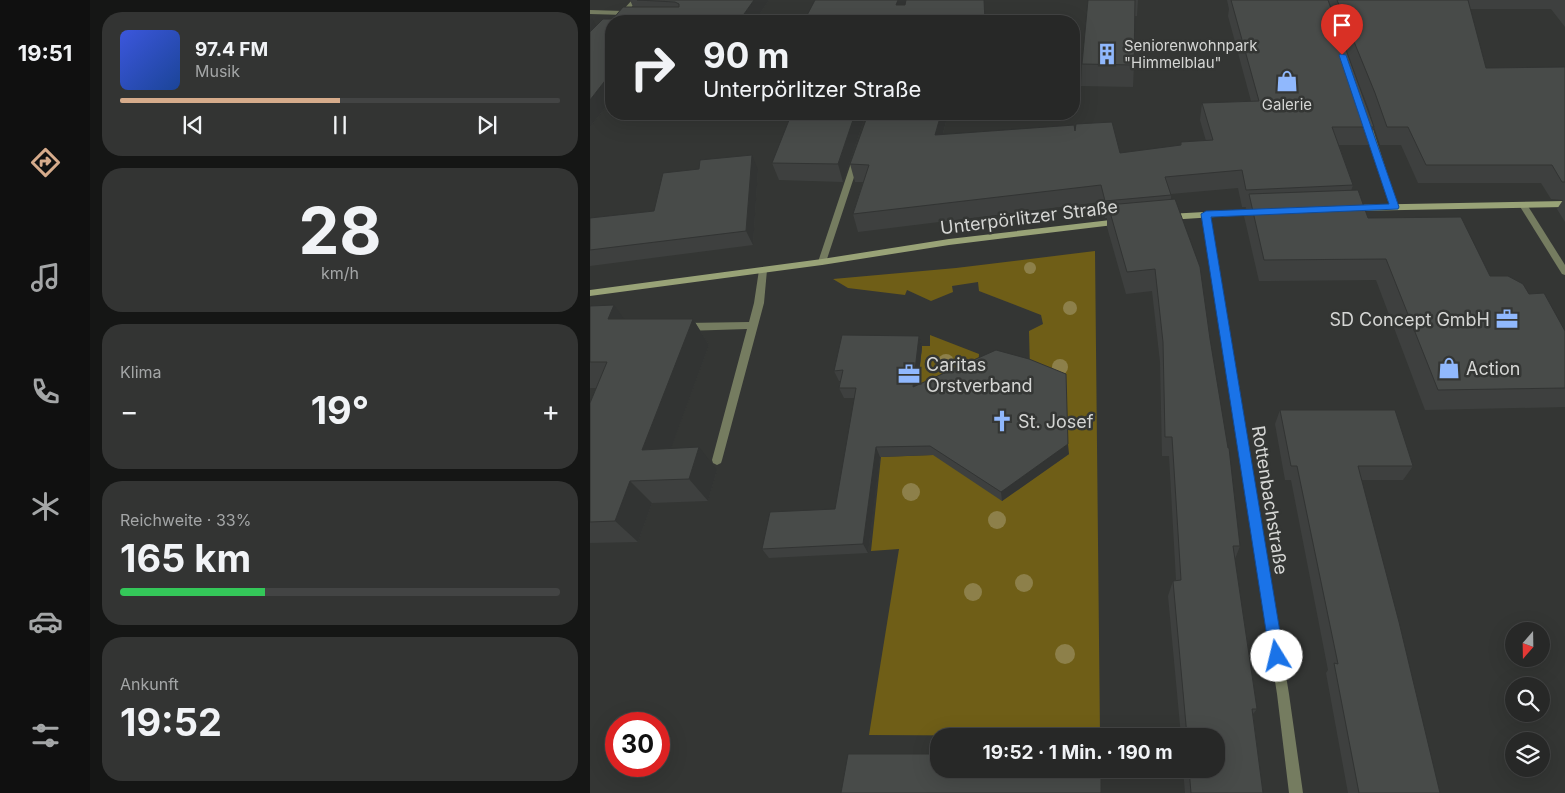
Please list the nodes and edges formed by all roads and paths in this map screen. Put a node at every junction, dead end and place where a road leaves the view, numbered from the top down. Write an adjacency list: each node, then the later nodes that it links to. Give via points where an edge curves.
1 (634, 0): 4 (street)
2 (590, 12): 3 (street)
3 (606, 15)
4 (624, 15)
5 (1362, 111): 9 (street)
6 (859, 151): 15 (street)
7 (1565, 204): 8 (main road)
8 (1523, 205): 9 (main road); 17 (street)
9 (1394, 207): 10 (main road)
10 (1345, 208)
11 (1265, 211): 12 (main road)
12 (1206, 214): 13 (main road); 22 (street, Rottenbachstraße)
13 (1158, 218)
14 (1129, 221): 15 (main road, Unterpörlitzer Straße, via 949,242)
15 (822, 262): 16 (main road, Unterpörlitzer Straße)
16 (763, 270): 18 (main road, Unterpörlitzer Straße); 19 (street)
17 (1565, 272)
18 (590, 293)
19 (754, 325): 20 (street); 21 (street)
20 (682, 327)
21 (717, 460)
22 (1296, 793)

